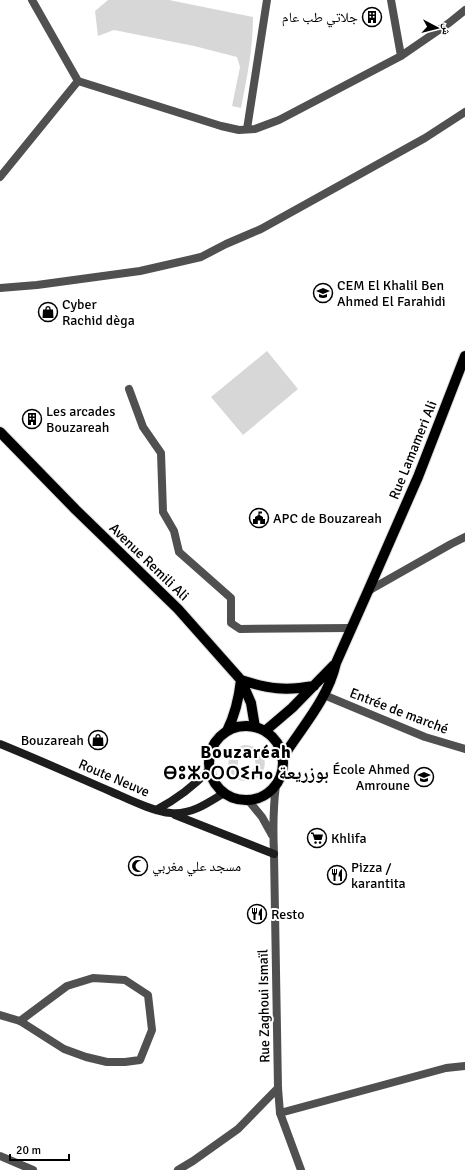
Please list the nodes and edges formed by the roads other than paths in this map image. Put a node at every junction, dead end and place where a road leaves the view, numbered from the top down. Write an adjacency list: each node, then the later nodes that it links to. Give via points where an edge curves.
1 (32, 0): 6 (street)
2 (268, 0): 8 (street)
3 (391, 0): 5 (street)
4 (465, 10): 5 (street)
5 (401, 56): 8 (street, via 279,120 262,127)
6 (78, 81): 8 (street, via 221,126); 9 (street)
7 (465, 112): 10 (street, via 425,138 261,229 200,257 140,271)
8 (247, 129)
9 (0, 177)
10 (0, 288)
11 (465, 356): 15 (main road, Rue Lamameri Ali, via 418,477)
12 (129, 389): 16 (street, via 143,428 161,453 163,512 174,531 179,552 231,598 230,622 240,629)
13 (0, 432): 18 (main road, Avenue Remili Ali, via 178,609)
14 (465, 537): 15 (street)
15 (368, 591): 16 (main road, Rue Lamameri Ali)
16 (351, 628): 17 (main road, Rue Lamameri Ali)
17 (336, 663): 19 (main road); 20 (main road)
18 (241, 680): 19 (main road, via 277,689); 21 (main road, Avenue Remili Ali); 22 (main road, via 233,719)
19 (314, 686): 21 (main road, via 292,708)
20 (324, 695): 24 (street, Entrée de marché, via 425,737); 25 (main road)
21 (260, 729): 22 (main road, via 241,726); 25 (main road, via 273,737)
22 (227, 731): 26 (main road, via 216,742 210,754)
23 (0, 744): 30 (main road, Route Neuve)
24 (465, 749)
25 (283, 757): 27 (main road, via 282,772)
26 (210, 769): 28 (main road, via 215,783); 30 (main road, Route Neuve, via 185,792)
27 (276, 785): 29 (main road, via 259,798); 32 (street, Rue Zaghoui Ismaïl)
28 (224, 793): 29 (main road, via 235,799); 31 (main road, via 197,809)
29 (248, 800): 32 (street, Rue Zaghoui Ismaïl, via 262,817)
30 (156, 810): 31 (main road)
31 (171, 813): 33 (main road)
32 (273, 837): 33 (street, Rue Zaghoui Ismaïl)
33 (274, 854): 37 (street, Rue Zaghoui Ismaïl)
34 (0, 1015): 35 (street)
35 (20, 1021): 35 (street, via 64,1049 107,1062 140,1060 152,1030 148,996 125,980 93,978 67,986)
36 (465, 1066): 38 (street, via 446,1068)
37 (278, 1088): 38 (street, Rue Zaghoui Ismaïl); 41 (street, via 238,1129)
38 (280, 1113): 42 (street, Rue Zaghoui Ismaïl)
39 (0, 1156): 40 (street)
40 (33, 1170)
41 (178, 1170)
42 (301, 1170)

